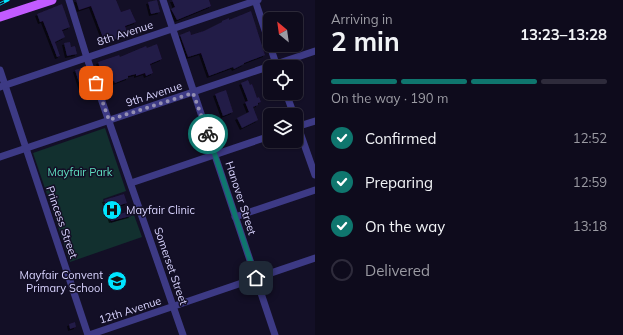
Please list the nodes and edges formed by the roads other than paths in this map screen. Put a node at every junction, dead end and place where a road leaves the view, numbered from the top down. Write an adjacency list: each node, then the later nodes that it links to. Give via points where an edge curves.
1 (52, 0): 5 (main road)
2 (69, 0): 8 (street, Somerset Street)
3 (163, 0): 6 (street, Hanover Street)
4 (256, 0): 6 (street, 8th Avenue); 9 (street)
5 (0, 17)
6 (173, 29): 8 (street, 8th Avenue); 14 (street, Hanover Street)
7 (315, 51): 10 (street, 9th Avenue)
8 (87, 58): 13 (street, 8th Avenue); 15 (street, Somerset Street)
9 (275, 60)
10 (292, 60)
11 (0, 70): 13 (street, Princess Street)
12 (263, 70): 14 (street, 9th Avenue)
13 (3, 86): 20 (street, Princess Street)
14 (193, 93): 15 (street, 9th Avenue); 21 (street, Hanover Street)
15 (109, 120): 20 (street, 9th Avenue); 24 (street, Somerset Street)
16 (315, 121): 17 (street)
17 (303, 124)
18 (263, 138): 21 (street)
19 (303, 142): 23 (street)
20 (25, 148): 22 (street, 9th Avenue); 30 (street, Princess Street)
21 (215, 155): 24 (street); 26 (street, Hanover Street)
22 (0, 157)
23 (315, 175)
24 (130, 183): 29 (street, Somerset Street)
25 (315, 190): 26 (street)
26 (235, 217): 28 (street, Hanover Street)
27 (315, 258): 28 (street, 12th Avenue)
28 (256, 278): 29 (street, 12th Avenue); 32 (street, Hanover Street)
29 (173, 307): 30 (street, 12th Avenue); 31 (street, Somerset Street)
30 (88, 335)
31 (182, 335)
32 (275, 335)

